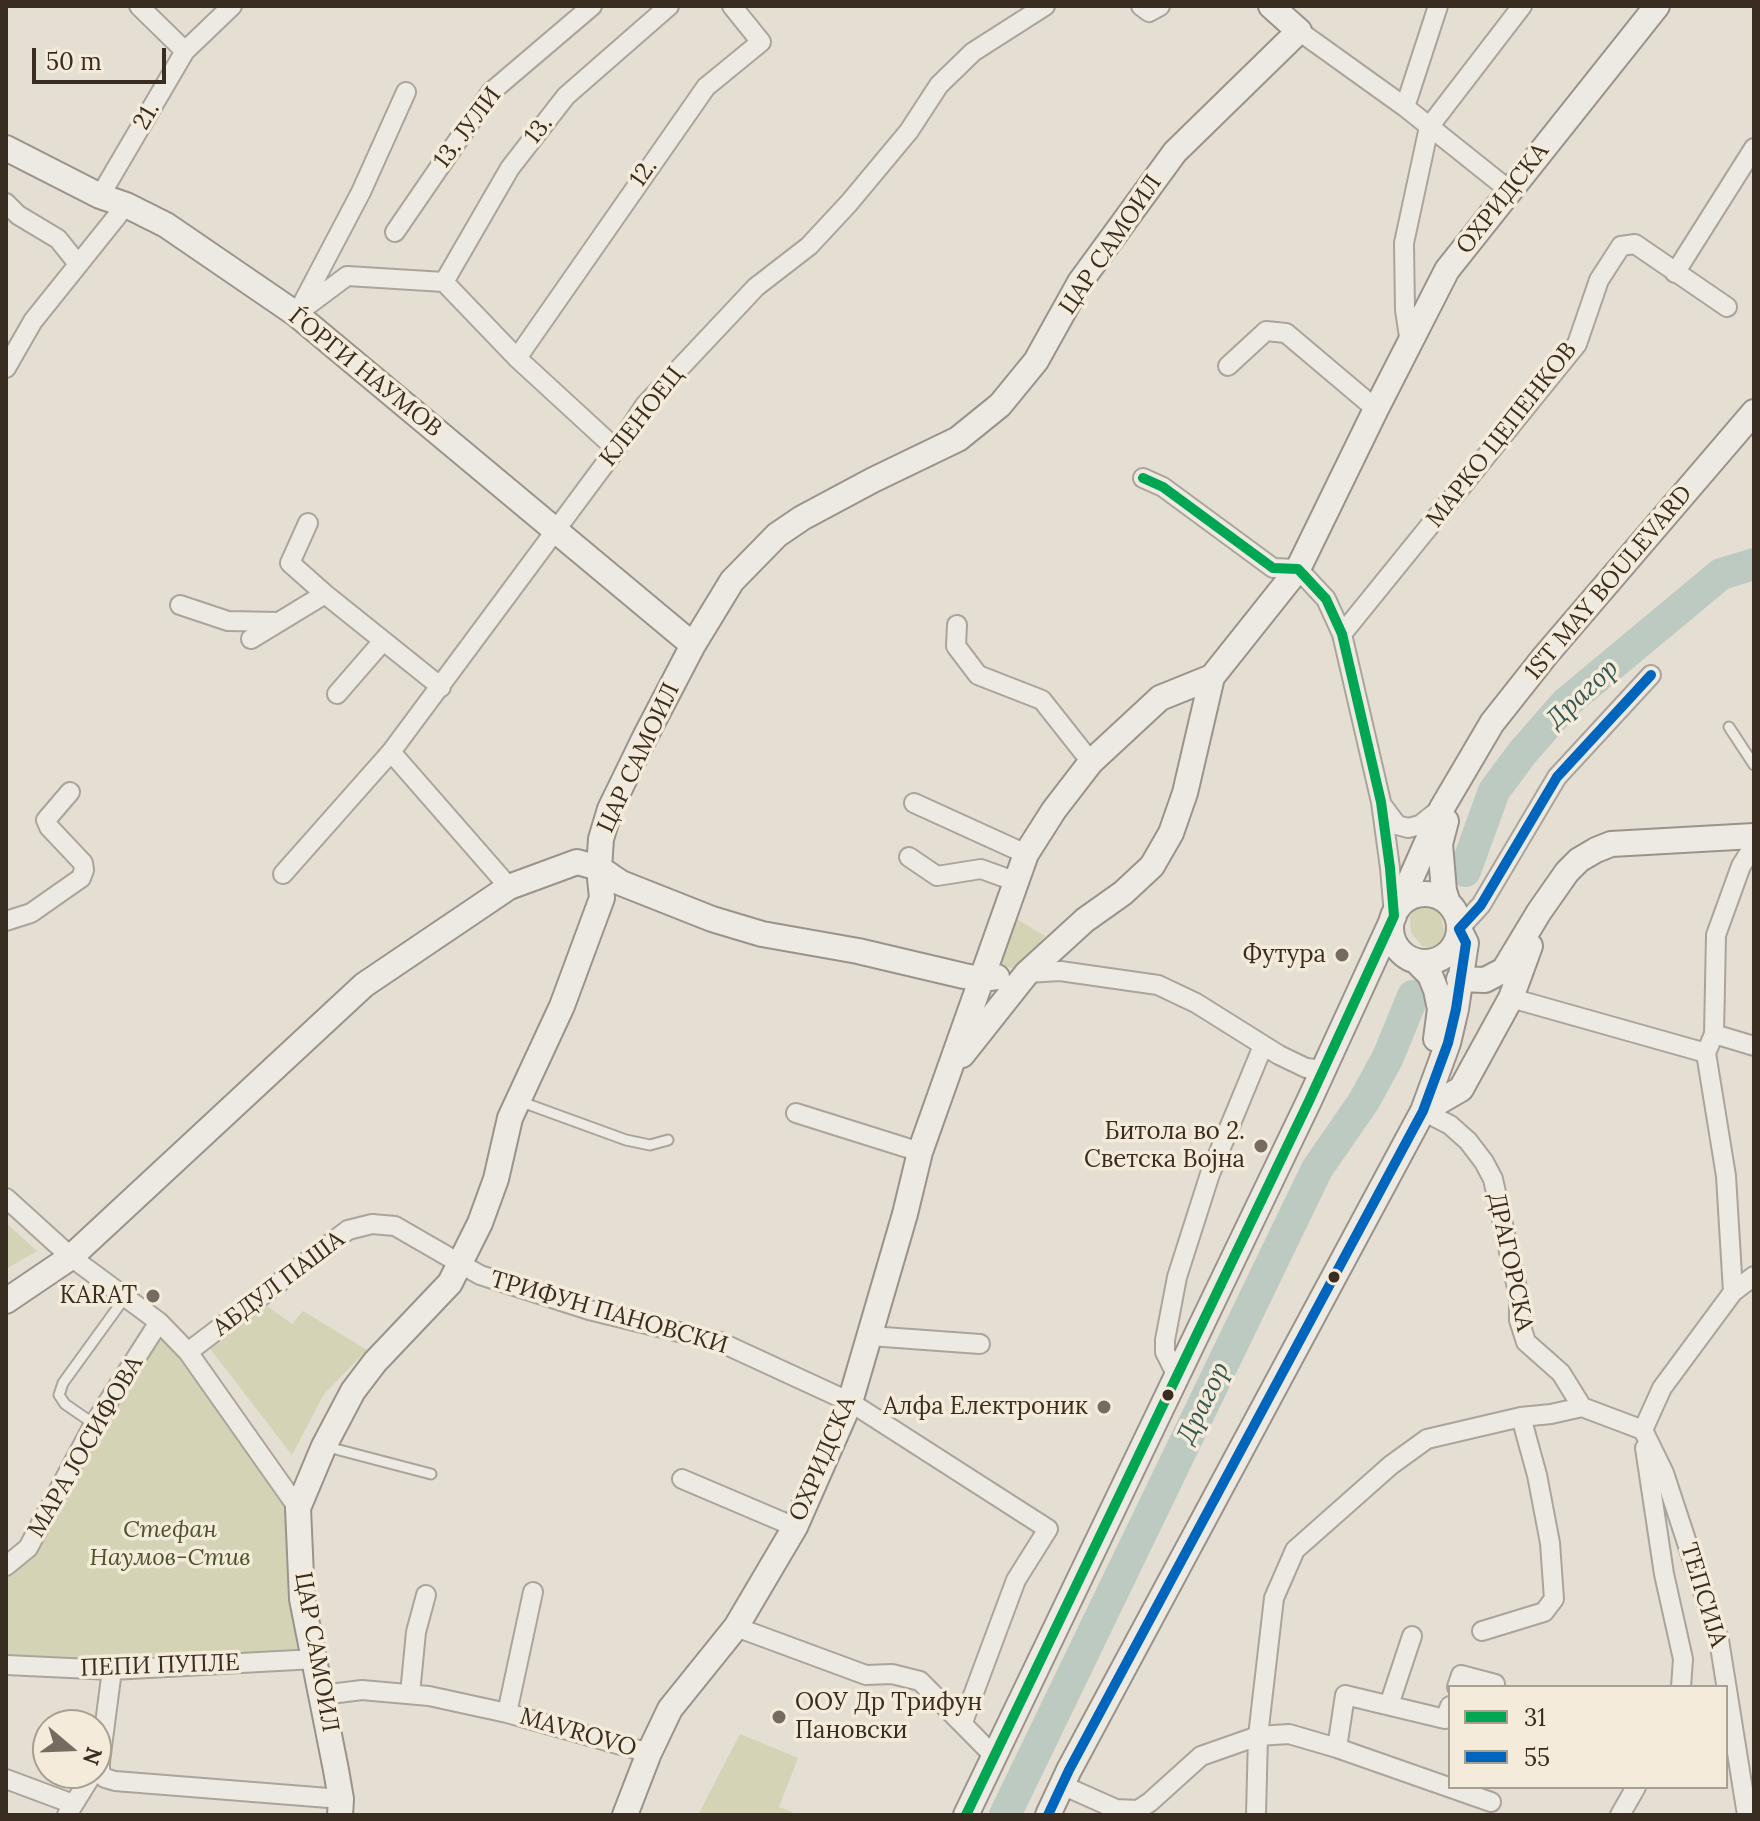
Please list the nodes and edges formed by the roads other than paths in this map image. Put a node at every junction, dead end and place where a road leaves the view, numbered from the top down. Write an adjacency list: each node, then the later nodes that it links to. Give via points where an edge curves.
1 (139, 6): 14 (street)
2 (232, 6): 14 (street, 21.)
3 (592, 6): 24 (street, 13. ЈУЛИ, via 491,92)
4 (669, 6): 27 (street, 13., via 566,96 510,168)
5 (732, 6): 31 (street, 12., via 761,42 706,87)
6 (1045, 6): 36 (street, КЛЕНОЕЦ, via 973,52 939,85 909,131 849,203 809,246 756,287 645,405)
7 (1141, 6): 8 (street, via 1149,12)
8 (1160, 6)
9 (1271, 6): 13 (street)
10 (1438, 6): 16 (street)
11 (1522, 6): 17 (street)
12 (1657, 6): 20 (street, ОХРИДСКА)
13 (1299, 31): 16 (street); 48 (street, ЦАР САМОИЛ, via 1175,152 1080,282 1036,361 1000,405 958,439 777,535 732,581)
14 (185, 51): 21 (street, 21.)
15 (406, 92): 29 (street, via 361,192)
16 (1405, 107): 17 (street)
17 (1429, 127): 20 (street); 30 (street, via 1404,243)
18 (6, 148): 21 (street, ЃОРГИ НАУМОВ)
19 (1754, 148): 26 (street)
20 (1509, 190): 30 (street, ОХРИДСКА, via 1447,270)
21 (100, 196): 23 (street, ЃОРГИ НАУМОВ)
22 (6, 203): 25 (street, via 58,239)
23 (126, 205): 25 (street); 29 (street, ЃОРГИ НАУМОВ, via 166,225)
24 (395, 232)
25 (78, 264): 33 (street, via 33,321)
26 (1675, 273): 28 (street, МАРКО ЦЕПЕНКОВ); 45 (street, МАРКО ЦЕПЕНКОВ, via 1635,244 1621,246 1599,280 1577,344)
27 (444, 282): 29 (street, via 347,276); 31 (street)
28 (1727, 307)
29 (296, 314): 39 (street, ЃОРГИ НАУМОВ)
30 (1410, 344): 34 (street, ОХРИДСКА)
31 (517, 358): 36 (street)
32 (1228, 366): 34 (street, via 1266,331 1286,333)
33 (6, 368)
34 (1376, 409): 40 (street, ОХРИДСКА)
35 (1754, 412): 55 (street, 1ST MAY BOULEVARD, via 1545,656)
36 (616, 449): 39 (street, КЛЕНОЕЦ)
37 (1143, 478): 40 (street, via 1273,568)
38 (308, 523): 41 (street, via 290,563)
39 (556, 530): 48 (street, ЃОРГИ НАУМОВ); 51 (street, КЛЕНОЕЦ)
40 (1298, 569): 45 (street, via 1326,599); 50 (street, ОХРИДСКА)
41 (325, 594): 43 (street); 47 (street)
42 (180, 605): 43 (street, via 228,621)
43 (279, 622): 46 (street)
44 (957, 625): 56 (street, via 956,646 978,675 1042,700)
45 (1342, 634): 59 (street)
46 (251, 639)
47 (383, 641): 51 (street); 52 (street)
48 (693, 645): 66 (street, ЦАР САМОИЛ, via 610,809)
49 (1651, 675): 69 (street, via 1557,777)
50 (1212, 677): 56 (street, ОХРИДСКА, via 1160,698); 77 (street, ОХРИДСКА, via 1185,793 1159,855 1140,878)
51 (441, 687): 54 (street, КЛЕНОЕЦ)
52 (337, 694)
53 (1729, 727): 57 (lane)
54 (391, 752): 67 (street, КЛЕНОЕЦ); 70 (street)
55 (1469, 759): 61 (street, 1ST MAY BOULEVARD); 71 (street, 1ST MAY BOULEVARD, via 1440,844)
56 (1091, 762): 64 (street, ОХРИДСКА)
57 (1754, 765)
58 (70, 792): 74 (street, via 46,820 83,863 81,878 31,913)
59 (1381, 802): 61 (street, via 1397,825 1408,828); 72 (street)
60 (914, 803): 64 (street)
61 (1442, 808): 72 (street, 1ST MAY BOULEVARD)
62 (1754, 836): 73 (street, via 1611,844 1579,860)
63 (1754, 845): 81 (street, via 1716,935)
64 (1026, 854): 68 (street, ОХРИДСКА)
65 (909, 857): 68 (street, via 937,876 981,869)
66 (599, 868): 70 (street, via 577,862); 78 (street, via 621,883 762,934); 87 (street, ЦАР САМОИЛ, via 602,898 562,1006)
67 (283, 874)
68 (1017, 882): 78 (street, ОХРИДСКА)
69 (1494, 885): 71 (street, via 1473,900); 75 (street)
70 (509, 887): 93 (street, via 364,985)
71 (1448, 903): 72 (street, via 1417,895); 75 (street, 1ST MAY BOULEVARD)
72 (1396, 912): 76 (street, via 1393,938); 86 (street, 1ST MAY BOULEVARD)
73 (1539, 912): 79 (street, via 1504,970 1485,980); 80 (street)
74 (6, 921)
75 (1463, 936): 76 (street, via 1445,956); 79 (street)
76 (1416, 961): 88 (street, via 1430,975 1440,1009)
77 (1027, 973): 78 (street); 82 (street, via 1060,971 1158,985); 85 (street, ОХРИДСКА)
78 (982, 979): 85 (street, ОХРИДСКА)
79 (1459, 979): 88 (street, via 1450,1039)
80 (1511, 998): 84 (street); 88 (street, via 1461,1089)
81 (1714, 1034): 83 (street); 84 (street)
82 (1263, 1046): 86 (street, via 1306,1068); 103 (street, via 1210,1174 1177,1277 1165,1340)
83 (1754, 1046)
84 (1706, 1053): 96 (street, via 1726,1176)
85 (950, 1070): 91 (street, ОХРИДСКА)
86 (1324, 1070): 103 (street, 1ST MAY BOULEVARD)
87 (518, 1101): 90 (lane, via 626,1140 650,1145); 94 (street, ЦАР САМОИЛ, via 496,1179)
88 (1423, 1111): 105 (street, ДРАГОРСКА, via 1459,1133 1493,1179 1526,1342 1561,1373); 141 (street)
89 (796, 1113): 91 (street)
90 (668, 1140)
91 (920, 1152): 100 (street, ОХРИДСКА)
92 (6, 1198): 93 (street)
93 (71, 1257): 97 (street); 98 (street)
94 (461, 1263): 102 (street, АБДУЛ ПАША, via 395,1226 348,1230); 104 (street, ТРИФУН ПАНОВСКИ, via 480,1275 589,1310 720,1342); 109 (street, ЦАР САМОИЛ, via 450,1283 353,1391)
95 (1754, 1276): 96 (street)
96 (1733, 1292): 108 (street, via 1662,1388)
97 (126, 1296): 99 (street); 107 (lane, via 59,1395)
98 (6, 1301)
99 (159, 1322): 102 (street); 107 (street, МАРА ЈОСИФОВА)
100 (870, 1336): 101 (street); 104 (street, ОХРИДСКА)
101 (980, 1344)
102 (188, 1352): 112 (street)
103 (1177, 1376): 138 (street, 1ST MAY BOULEVARD)
104 (850, 1402): 113 (street, ОХРИДСКА); 134 (street, ТРИФУН ПАНОВСКИ, via 1048,1529 1016,1580)
105 (1582, 1407): 106 (street); 108 (street)
106 (1521, 1417): 118 (street, via 1550,1543 1554,1599 1544,1612); 135 (street, via 1427,1439 1295,1550 1274,1598)
107 (94, 1424): 114 (street, МАРА ЈОСИФОВА, via 28,1548)
108 (1643, 1430): 125 (street, via 1664,1574 1683,1659); 126 (street, ТЕПСИЈА, via 1664,1473 1719,1640)
109 (324, 1446): 110 (lane); 112 (street, ЦАР САМОИЛ)
110 (431, 1474)
111 (682, 1479): 113 (street)
112 (298, 1508): 120 (street, ЦАР САМОИЛ, via 302,1599)
113 (795, 1527): 117 (street, ОХРИДСКА)
114 (6, 1566)
115 (533, 1592): 133 (street, MAVROVO)
116 (426, 1595): 127 (street)
117 (736, 1627): 134 (street, via 866,1675 920,1681); 137 (street, ОХРИДСКА, via 670,1709)
118 (1482, 1631)
119 (1412, 1636): 130 (street)
120 (315, 1659): 122 (street, ПЕПИ ПУПЛЕ); 128 (street, ЦАР САМОИЛ)
121 (6, 1665): 122 (street, ПЕПИ ПУПЛЕ)
122 (112, 1670): 131 (street)
123 (1495, 1684): 124 (street, via 1461,1675)
124 (1458, 1685)
125 (1681, 1685)
126 (1726, 1685)
127 (410, 1694): 128 (street, MAVROVO, via 362,1690); 133 (street, MAVROVO)
128 (322, 1695): 147 (street, ЦАР САМОИЛ)
129 (1728, 1696): 154 (street, ТЕПСИЈА)
130 (1389, 1705): 132 (street, via 1445,1719); 136 (street, via 1345,1695)
131 (106, 1709)
132 (1448, 1711)
133 (507, 1713): 137 (street, MAVROVO)
134 (963, 1722): 138 (street)
135 (1258, 1736): 136 (street, via 1289,1734); 141 (street, via 1201,1756 1138,1810 1116,1809); 152 (street)
136 (1337, 1748): 142 (street)
137 (649, 1753): 149 (street, ОХРИДСКА)
138 (995, 1757): 150 (street, 1ST MAY BOULEVARD)
139 (6, 1779): 148 (street)
140 (112, 1780): 147 (street)
141 (1062, 1785): 151 (street)
142 (1448, 1787)
143 (83, 1789): 148 (street)
144 (1454, 1789): 146 (street)
145 (1635, 1789): 153 (street)
146 (1491, 1802)
147 (341, 1807)
148 (70, 1810)
149 (625, 1815)
150 (966, 1815)
151 (1048, 1815)
152 (1256, 1815)
153 (1620, 1815)
154 (1747, 1815)

